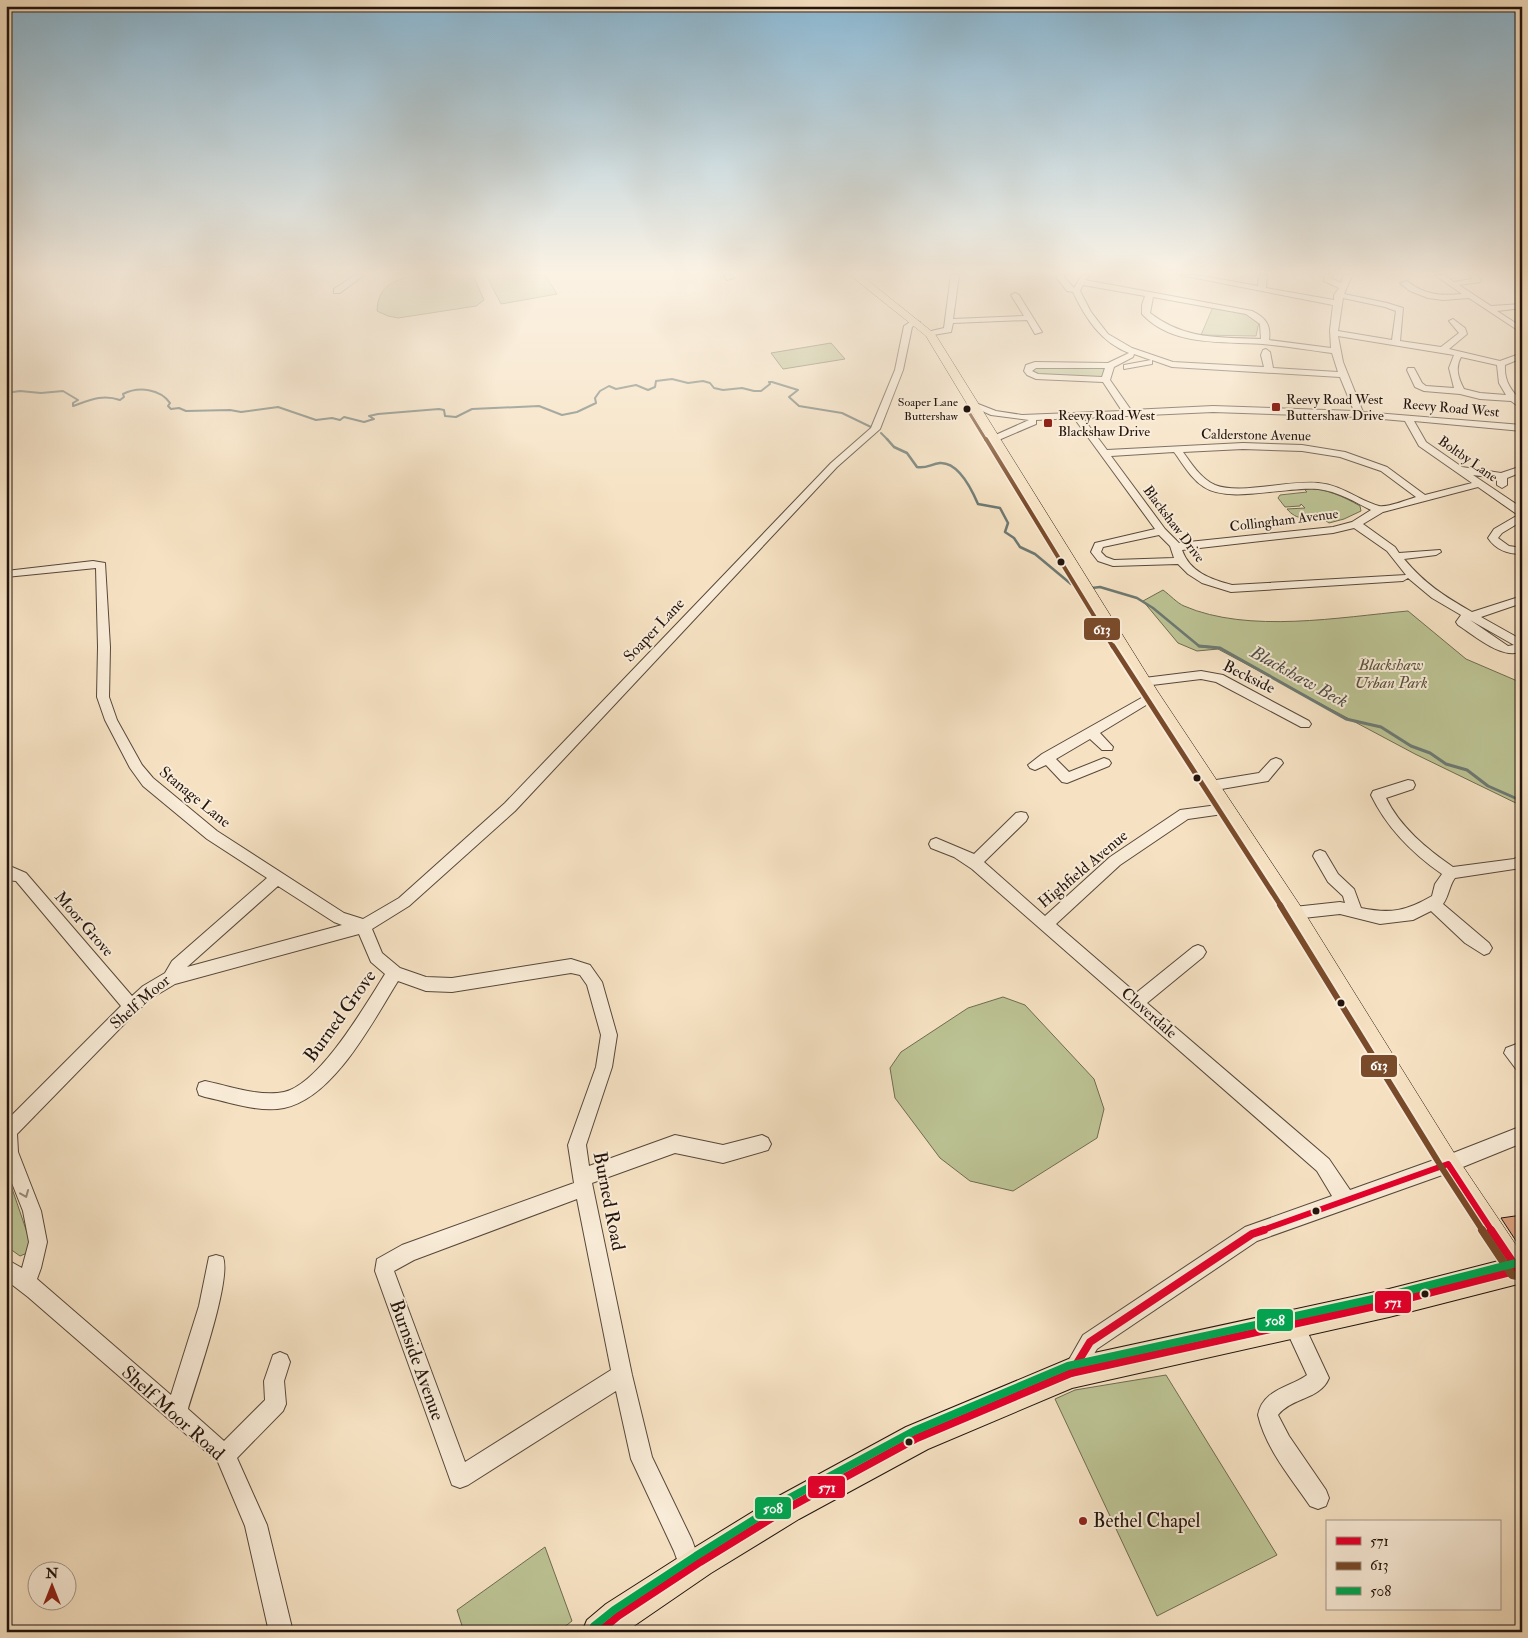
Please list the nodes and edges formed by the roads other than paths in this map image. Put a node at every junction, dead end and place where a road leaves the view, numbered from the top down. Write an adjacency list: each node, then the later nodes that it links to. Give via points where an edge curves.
1 (903, 351): 76 (street, Soaper Lane, via 900,370 875,429 834,465 510,807 404,902)
2 (941, 351): 20 (main road)
3 (1133, 351): 14 (street, via 1172,364)
4 (1336, 351): 16 (street)
5 (1447, 351): 7 (street)
6 (1266, 352): 14 (street)
7 (1458, 355): 11 (street); 18 (street, via 1448,374)
8 (1522, 355): 11 (street)
9 (1149, 362): 10 (street)
10 (1138, 364): 12 (street, via 1128,356); 13 (street)
11 (1501, 364): 19 (street, via 1503,384)
12 (1110, 366): 17 (street); 17 (street, via 1035,365 1028,370 1036,376)
13 (1127, 367)
14 (1269, 369): 16 (street)
15 (1411, 370): 18 (street, via 1418,385 1424,388)
16 (1342, 375): 23 (street)
17 (1106, 380): 21 (street)
18 (1460, 391): 19 (street)
19 (1518, 403)
20 (973, 405): 22 (street); 29 (main road)
21 (1128, 412): 23 (street, Reevy Road West, via 1212,409); 24 (street, Reevy Road West)
22 (994, 413): 25 (street, via 1011,418); 28 (street, via 1011,424)
23 (1360, 414): 26 (street, Reevy Road West)
24 (1077, 416): 25 (street, Reevy Road West); 31 (street, Blackshaw Drive)
25 (1046, 418): 28 (street)
26 (1408, 418): 27 (street, Reevy Road West); 32 (street, Boltby Lane, via 1422,444)
27 (1522, 428)
28 (1011, 430): 29 (street)
29 (994, 439): 53 (main road)
30 (1176, 449): 31 (street, Calderstone Avenue); 37 (street, Calderstone Avenue, via 1243,446 1302,448 1342,454 1384,469); 38 (street, via 1195,474 1211,487 1234,491 1292,485 1320,486 1344,493)
31 (1104, 453): 42 (street, Blackshaw Drive)
32 (1456, 469): 34 (street); 35 (street, Boltby Lane)
33 (1522, 469): 34 (street)
34 (1502, 476): 36 (street)
35 (1479, 484): 36 (street, Boltby Lane); 37 (street, Collingham Avenue)
36 (1501, 498): 39 (street, Boltby Lane)
37 (1424, 499): 38 (street, Collingham Avenue)
38 (1379, 510): 41 (street, Collingham Avenue)
39 (1522, 513)
40 (1522, 517): 44 (street, via 1498,531 1493,538 1504,548)
41 (1356, 524): 43 (street, Collingham Avenue, via 1333,530); 46 (street)
42 (1161, 531): 43 (street, Blackshaw Drive); 47 (street, via 1099,545 1096,552 1102,559 1113,563)
43 (1176, 547): 47 (street, Blackshaw Drive)
44 (1522, 551)
45 (1436, 552): 46 (street)
46 (1398, 556): 51 (street, via 1415,578 1436,596)
47 (1181, 561): 49 (street, Blackshaw Drive, via 1206,582 1231,589)
48 (6, 574): 71 (street, Stanage Lane, via 101,565 103,697 135,764 164,797 212,835)
49 (1403, 578)
50 (1522, 600): 51 (street)
51 (1473, 616): 52 (street, via 1462,622 1506,650 1516,650)
52 (1522, 645)
53 (1148, 689): 54 (street, Beckside, via 1202,675 1219,678); 55 (street); 62 (main road)
54 (1305, 724)
55 (1092, 733): 56 (street); 57 (street)
56 (1107, 747)
57 (1047, 757): 58 (street, via 1067,778); 60 (street)
58 (1104, 763)
59 (1276, 763): 62 (street, via 1263,777)
60 (1035, 764)
61 (1408, 785): 70 (street, via 1378,796 1386,812 1422,853)
62 (1210, 786): 63 (main road)
63 (1225, 808): 73 (main road); 75 (street, Highfield Avenue, via 1185,814 1115,861)
64 (1021, 817): 67 (street)
65 (936, 844): 67 (street, Cloverdale)
66 (1320, 856): 74 (street, via 1333,878 1348,893)
67 (976, 862): 75 (street, Cloverdale)
68 (1520, 865): 70 (street)
69 (6, 874): 82 (street, Moor Grove, via 21,877)
70 (1451, 874): 72 (street, via 1442,884 1439,899)
71 (277, 878): 76 (street, Stanage Lane, via 339,918); 80 (street, Shelf Moor, via 177,966)
72 (1433, 904): 74 (street, via 1413,914 1380,918); 77 (street, via 1468,938)
73 (1294, 913): 74 (street, via 1340,908); 89 (main road)
74 (1355, 914)
75 (1046, 924): 81 (street, Cloverdale)
76 (364, 926): 79 (street, Burned Road, via 376,956); 80 (street)
77 (1484, 948)
78 (1198, 952): 81 (street)
79 (395, 974): 85 (street, Burned Grove, via 329,1070 310,1088 286,1100 261,1100); 90 (street, Burned Road, via 426,984 452,985 571,966 585,970 594,982 610,1035 604,1067 577,1145)
80 (172, 978): 82 (street, Shelf Moor)
81 (1136, 1002): 91 (street, Cloverdale, via 1323,1165)
82 (131, 1006): 86 (street, Shelf Moor)
83 (1522, 1050): 84 (street, via 1512,1053)
84 (1522, 1064)
85 (204, 1089)
86 (7, 1132): 95 (street, Shelf Moor, one-way to 95, via 9,1152 32,1211 38,1242)
87 (1522, 1134): 89 (street)
88 (762, 1144): 90 (street, via 723,1154 676,1144)
89 (1448, 1164): 91 (street); 94 (main road)
90 (583, 1183): 99 (street, Burned Road); 99 (street, Burnside Avenue, via 409,1252 384,1266 384,1271 460,1477)
91 (1346, 1201): 98 (street, via 1252,1234 1090,1342)
92 (216, 1264): 100 (street, via 209,1306)
93 (6, 1268): 95 (street, Shelf Moor Road)
94 (1520, 1270): 96 (highway, via 1390,1303)
95 (26, 1282): 100 (street, Shelf Moor Road)
96 (1293, 1323): 98 (highway); 102 (street, via 1319,1378 1314,1384 1286,1396 1270,1408 1268,1414 1274,1430)
97 (280, 1362): 101 (street, via 274,1381 276,1404)
98 (1071, 1373): 103 (highway, via 917,1438 788,1508)
99 (622, 1375): 103 (street, Burned Road, via 642,1459)
100 (176, 1413): 101 (street, Shelf Moor Road)
101 (225, 1455): 104 (street, Shelf Moor Road, via 256,1525)
102 (1318, 1498)
103 (691, 1568): 105 (highway)
104 (281, 1632)
105 (599, 1632)

